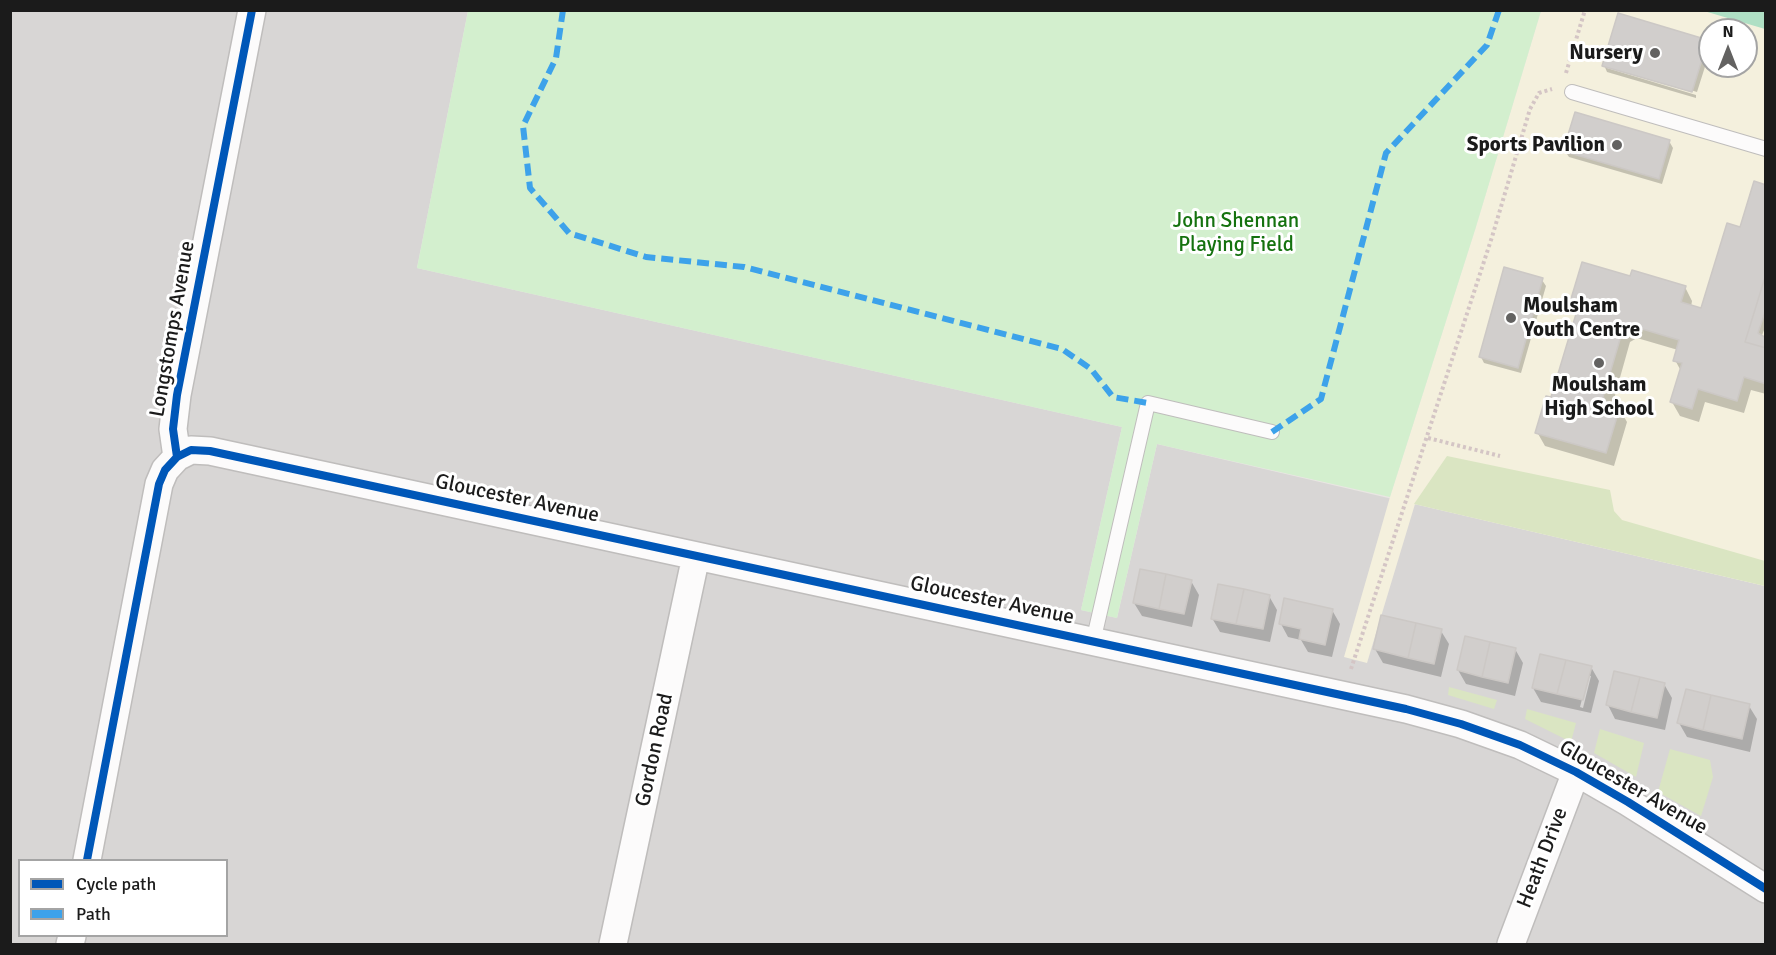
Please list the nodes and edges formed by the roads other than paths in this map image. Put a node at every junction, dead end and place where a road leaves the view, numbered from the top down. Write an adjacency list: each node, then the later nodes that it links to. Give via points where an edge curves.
1 (252, 10): 5 (street, Longstomps Avenue, via 177,395 173,429)
2 (1567, 90): 3 (lane)
3 (1766, 149)
4 (1272, 432): 7 (lane, via 1148,403)
5 (177, 457): 6 (street, Gloucester Avenue, via 191,450 210,451); 9 (street, via 159,484)
6 (696, 556): 7 (street, Gloucester Avenue); 11 (street, Gordon Road)
7 (1093, 642): 8 (street, Gloucester Avenue, via 1461,724 1520,745)
8 (1576, 772): 10 (street, Gloucester Avenue); 12 (street, Heath Drive)
9 (87, 859)
10 (1766, 888)
11 (613, 945)
12 (1510, 945)

